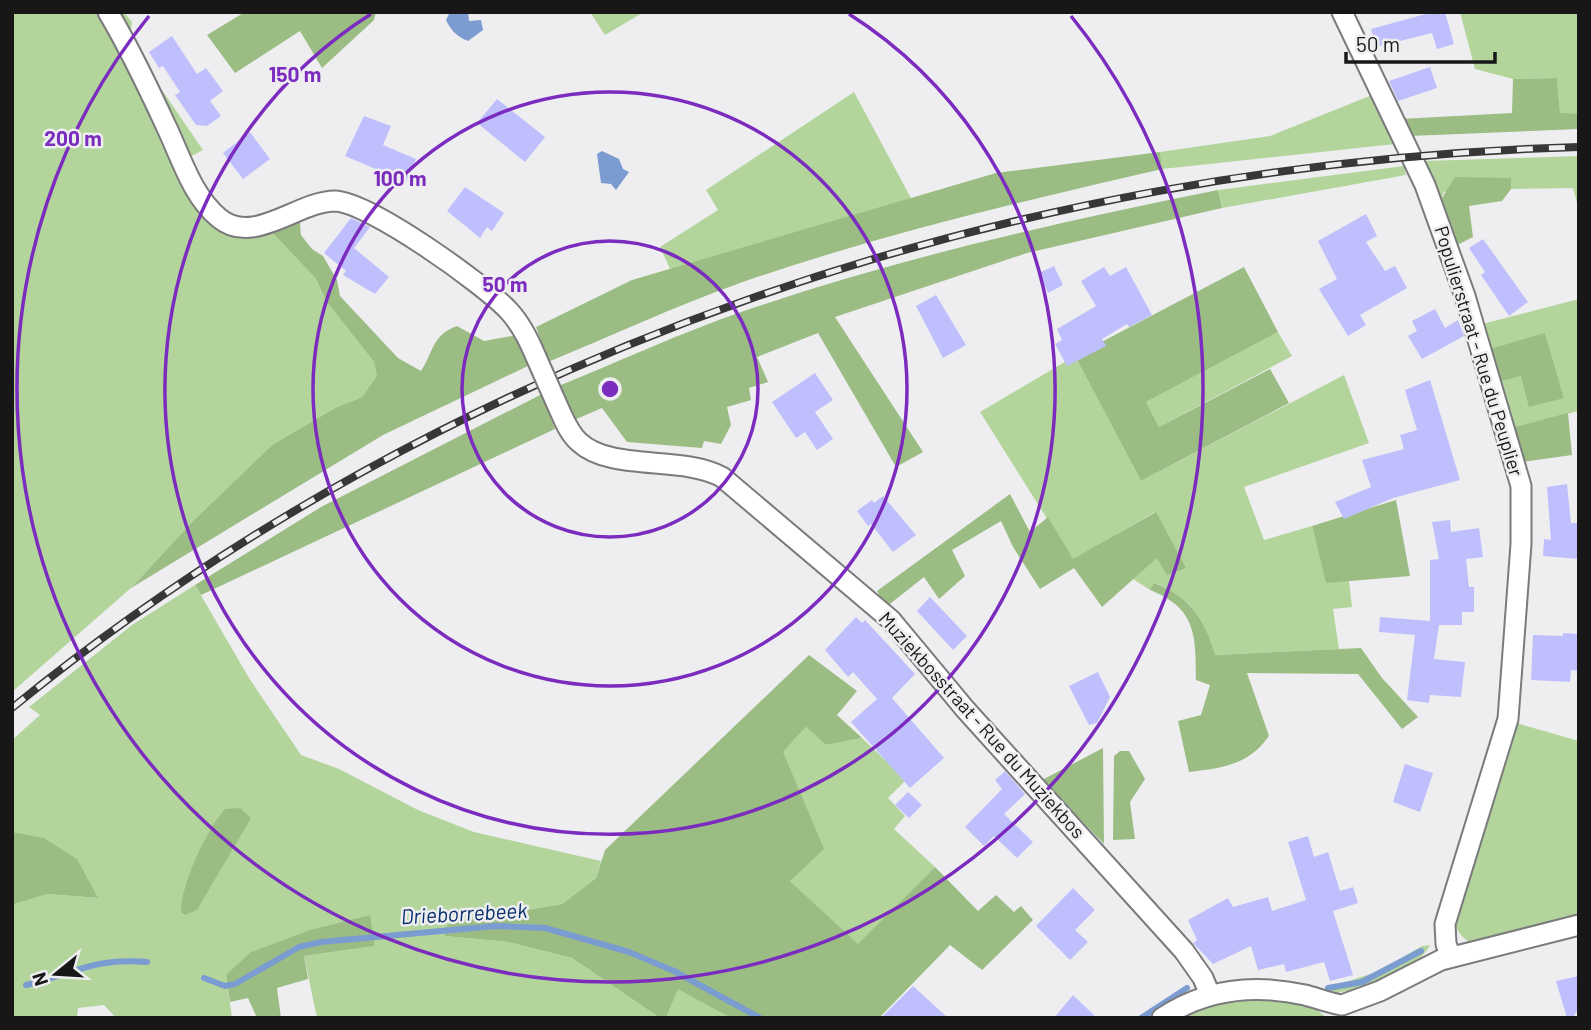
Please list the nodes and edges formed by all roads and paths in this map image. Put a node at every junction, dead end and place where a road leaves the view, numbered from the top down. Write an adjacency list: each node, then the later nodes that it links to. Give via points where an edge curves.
1 (108, 12): 5 (street, Muziekbosstraat - Rue du Muziekbos, bridge, via 135,58 199,195 219,219 246,228 318,203 346,202 391,226 482,288 521,326 576,438 595,451 688,464 722,477 891,620 965,709 1184,951)
2 (1342, 12): 4 (street, Populierstraat - Rue du Peuplier, via 1425,185 1469,308 1521,486 1507,719 1445,924)
3 (1579, 925): 4 (street)
4 (1451, 957): 6 (street)
5 (1210, 995): 6 (street, via 1261,989 1305,995); 7 (street)
6 (1343, 1012)
7 (1162, 1018)

